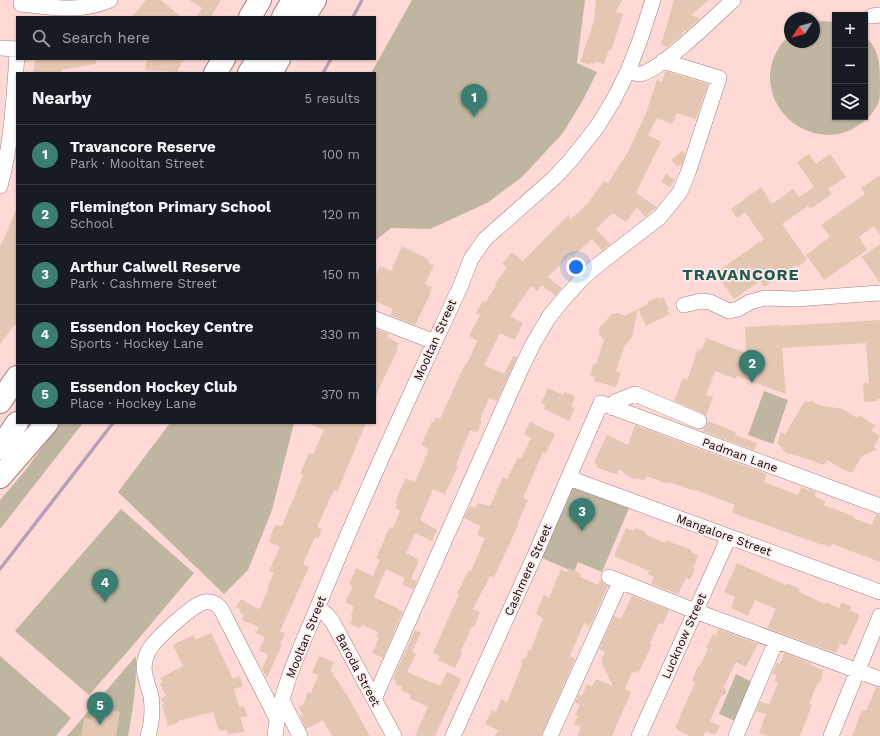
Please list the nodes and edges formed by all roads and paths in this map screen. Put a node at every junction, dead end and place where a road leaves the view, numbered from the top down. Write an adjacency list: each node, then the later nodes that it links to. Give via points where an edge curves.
1 (110, 0): 7 (street, via 72,8)
2 (260, 0): 8 (highway)
3 (293, 0): 9 (highway)
4 (315, 0): 10 (highway)
5 (653, 0): 18 (street, Mooltan Street)
6 (733, 0): 17 (street)
7 (21, 7)
8 (251, 16)
9 (284, 16)
10 (305, 16)
11 (0, 48): 12 (street)
12 (16, 49)
13 (16, 60): 22 (street)
14 (223, 60): 19 (highway)
15 (257, 60): 20 (highway)
16 (278, 60): 21 (highway)
17 (663, 61): 18 (street, via 639,74); 46 (street, via 719,78 680,192 660,217 580,281 549,317 519,373)
18 (628, 71): 27 (street, Mooltan Street, via 605,115 570,161 485,239 477,250)
19 (216, 72)
20 (250, 72)
21 (272, 72)
22 (6, 118): 23 (street, via 4,172)
23 (0, 186)
24 (880, 293): 25 (street, via 795,299 765,298 729,311 710,302)
25 (684, 305)
26 (376, 319): 27 (street)
27 (435, 342): 40 (street, Mooltan Street, via 347,535)
28 (16, 378): 29 (highway)
29 (0, 402)
30 (607, 406): 31 (street, via 635,394); 36 (street, Cashmere Street); 37 (street, Padman Lane)
31 (699, 421)
32 (16, 424): 34 (highway)
33 (46, 424): 35 (highway)
34 (0, 448)
35 (0, 477)
36 (569, 478): 38 (street, Mangalore Street); 53 (street, Cashmere Street)
37 (880, 506)
38 (729, 537): 39 (street, Mangalore Street); 41 (street, Lucknow Street)
39 (880, 592)
40 (318, 608): 46 (street, Baroda Street, via 332,621); 47 (street, Mooltan Street)
41 (695, 612): 43 (street); 54 (street, via 614,579); 55 (street, Lucknow Street)
42 (880, 616): 44 (street)
43 (776, 641): 44 (street); 56 (street)
44 (858, 671): 45 (street); 57 (street)
45 (880, 679)
46 (374, 699): 52 (street, Baroda Street)
47 (282, 700): 48 (street, Mooltan Street); 51 (street)
48 (277, 719): 49 (street, via 221,609 211,602 202,603 160,637 147,653 144,668 152,709); 50 (street, Mooltan Street)
49 (148, 736)
50 (275, 736)
51 (300, 736)
52 (394, 736)
53 (453, 736)
54 (550, 736)
55 (639, 736)
56 (736, 736)
57 (831, 736)

